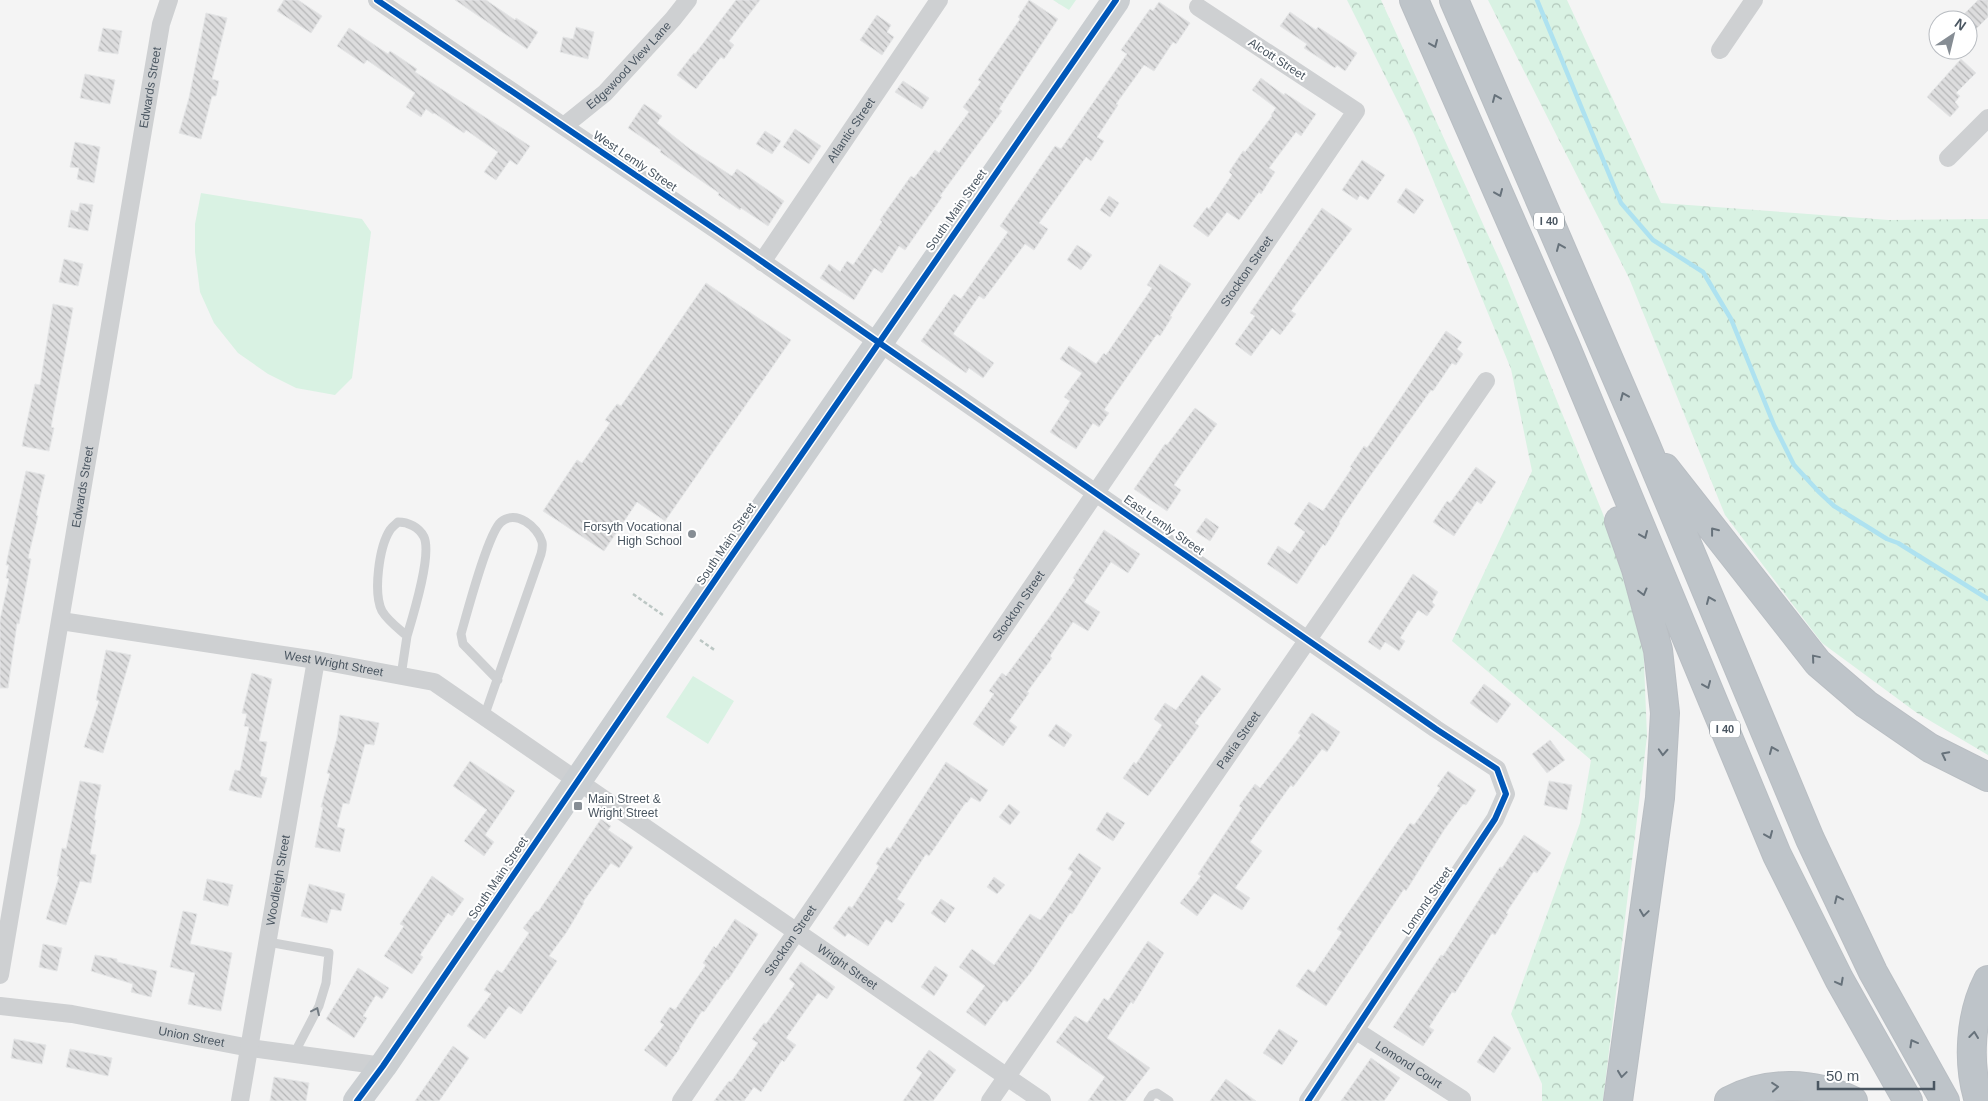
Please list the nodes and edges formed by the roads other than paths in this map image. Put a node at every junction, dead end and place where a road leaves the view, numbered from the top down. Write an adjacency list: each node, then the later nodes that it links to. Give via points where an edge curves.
1 (169, 0): 21 (street, Edwards Street, via 162,24)
2 (377, 0): 13 (street, West Lemly Street)
3 (688, 0): 13 (street, Edgewood View Lane, via 605,93)
4 (940, 0): 15 (street, Atlantic Street)
5 (1116, 0): 16 (main road, South Main Street)
6 (1414, 0): 17 (highway, I 40, one-way to 17)
7 (1454, 0): 19 (highway, I 40, one-way to 7)
8 (1754, 0): 10 (street)
9 (1198, 7): 11 (street, Alcott Street)
10 (1720, 50)
11 (1356, 111): 20 (street, Stockton Street)
12 (1988, 118): 14 (street)
13 (564, 126): 15 (street, West Lemly Street)
14 (1948, 158)
15 (762, 262): 16 (street, West Lemly Street)
16 (878, 343): 20 (street, East Lemly Street); 30 (main road, South Main Street)
17 (1565, 345): 50 (highway, one-way to 50, via 1591,442 1636,569 1658,650 1665,713 1660,798); 53 (highway, I 40, one-way to 53, via 1777,855 1839,979)
18 (1486, 381): 23 (street, Patria Street)
19 (1644, 441): 29 (highway, one-way to 19, via 1922,742 1866,704 1818,663); 54 (highway, I 40, one-way to 19, via 1872,972 1810,839)
20 (1097, 492): 23 (street, East Lemly Street); 31 (street, Stockton Street)
21 (61, 621): 24 (street, West Wright Street); 33 (street, Edwards Street)
22 (407, 636): 22 (lane, via 420,589 424,537 414,526 398,522 390,530 376,584 382,610); 25 (lane)
23 (1308, 639): 28 (street, East Lemly Street); 40 (street, Patria Street)
24 (316, 660): 25 (street, West Wright Street); 32 (street, Woodleigh Street)
25 (401, 676): 27 (street, West Wright Street, via 434,682)
26 (498, 680): 26 (lane, via 541,554 539,535 524,520 515,517 500,522 491,537 461,634 463,644); 27 (lane)
27 (484, 717): 30 (street, West Wright Street)
28 (1436, 729): 36 (street, Lomond Street, via 1497,769 1506,794 1496,819)
29 (1988, 777)
30 (578, 781): 31 (street, Wright Street); 39 (main road, South Main Street)
31 (796, 932): 40 (street, Wright Street); 44 (street, Stockton Street)
32 (268, 942): 37 (street, Woodleigh Street); 38 (lane, one-way to 32, via 319,1006 330,953)
33 (0, 975)
34 (1988, 980): 55 (highway, one-way to 34, via 1972,1048 1976,1013)
35 (0, 1006): 37 (street, Union Street, via 72,1014)
36 (1355, 1030): 41 (street, Lomond Court); 49 (street, Lomond Street)
37 (250, 1048): 38 (street, Union Street); 42 (street, Woodleigh Street)
38 (294, 1054): 39 (street, Union Street)
39 (383, 1066): 43 (main road, South Main Street)
40 (1007, 1077): 45 (street, Patria Street); 46 (street, Wright Street)
41 (1462, 1099)
42 (240, 1101)
43 (357, 1101)
44 (681, 1101)
45 (990, 1101)
46 (1042, 1101)
47 (1148, 1101): 48 (lane, via 1157,1093)
48 (1169, 1101)
49 (1308, 1101)
50 (1618, 1101)
51 (1728, 1101): 52 (highway, one-way to 52, via 1752,1090 1794,1086 1824,1090)
52 (1853, 1101)
53 (1908, 1101)
54 (1945, 1101)
55 (1978, 1101)

